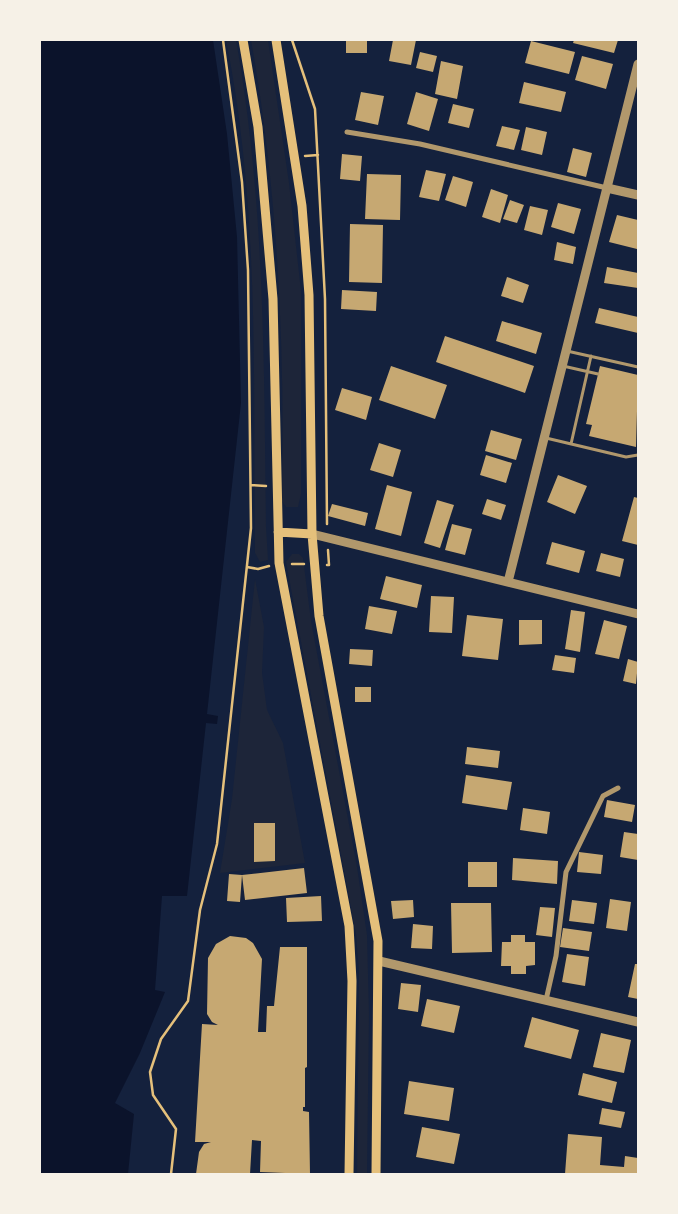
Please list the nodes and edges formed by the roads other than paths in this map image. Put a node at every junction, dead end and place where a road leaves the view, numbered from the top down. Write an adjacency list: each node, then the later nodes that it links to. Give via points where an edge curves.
1 (243, 40): 16 (main road, via 261,159 273,299)
2 (276, 40): 17 (main road, via 302,206 309,295)
3 (638, 64): 5 (street)
4 (347, 132): 5 (street, via 420,144)
5 (608, 188): 6 (street); 7 (street)
6 (638, 195)
7 (566, 350): 8 (lane); 9 (street)
8 (591, 356): 10 (lane); 11 (lane)
9 (562, 366): 11 (lane); 13 (street)
10 (638, 367)
11 (588, 372): 12 (lane); 14 (lane)
12 (598, 374)
13 (544, 438): 14 (lane); 18 (street)
14 (571, 444): 15 (lane, via 626,457)
15 (638, 455)
16 (278, 532): 17 (main road); 24 (main road, via 286,604 349,926 352,981)
17 (312, 534): 18 (street); 21 (main road, via 319,616)
18 (508, 582): 19 (street)
19 (638, 614)
20 (618, 788): 22 (street, via 599,802 566,872 556,956)
21 (379, 961): 22 (street); 25 (main road)
22 (546, 1000): 23 (street)
23 (638, 1022)
24 (349, 1174)
25 (376, 1174)

